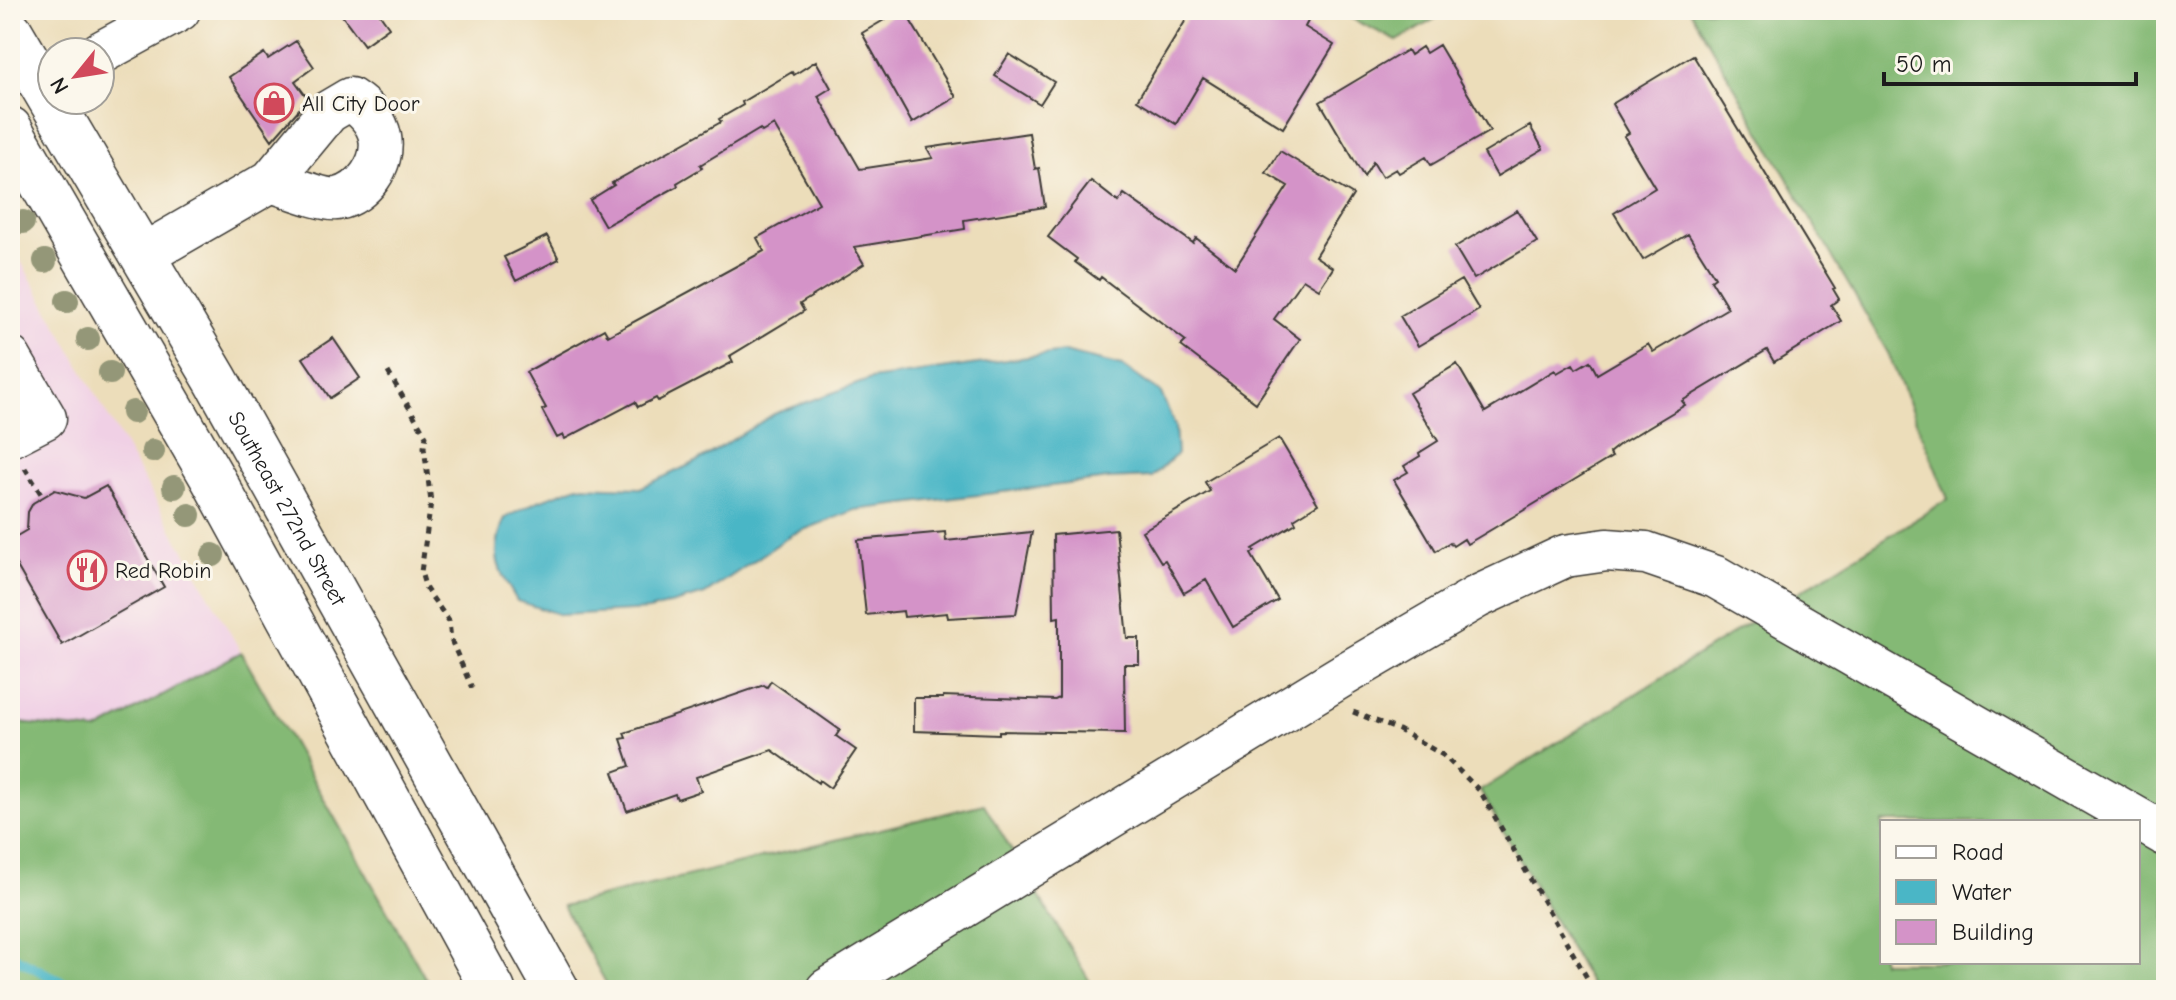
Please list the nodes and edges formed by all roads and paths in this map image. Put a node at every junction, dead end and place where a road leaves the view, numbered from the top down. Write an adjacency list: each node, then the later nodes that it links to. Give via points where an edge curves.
1 (179, 10): 3 (lane)
2 (10, 31): 4 (main road, Southeast 272nd Street)
3 (116, 44)
4 (36, 66)
5 (66, 116): 8 (main road, Southeast 272nd Street)
6 (10, 129): 12 (main road)
7 (271, 181): 8 (lane)
8 (143, 255): 15 (main road, Southeast 272nd Street)
9 (10, 358): 11 (lane, via 45,418)
10 (388, 372): 13 (path, via 426,436 431,502 421,572 426,589 449,621 451,640)
11 (10, 436)
12 (213, 479): 15 (main road, via 252,512 364,708 379,716); 19 (main road)
13 (472, 688)
14 (1341, 708): 22 (path, via 1399,730 1443,755 1480,791)
15 (403, 711): 20 (main road, Southeast 272nd Street)
16 (2140, 820): 18 (lane)
17 (2140, 820): 21 (lane, via 1716,577 1646,553 1607,550 1565,556 1477,597)
18 (2166, 835)
19 (493, 990)
20 (557, 990)
21 (827, 990)
22 (1594, 990)

